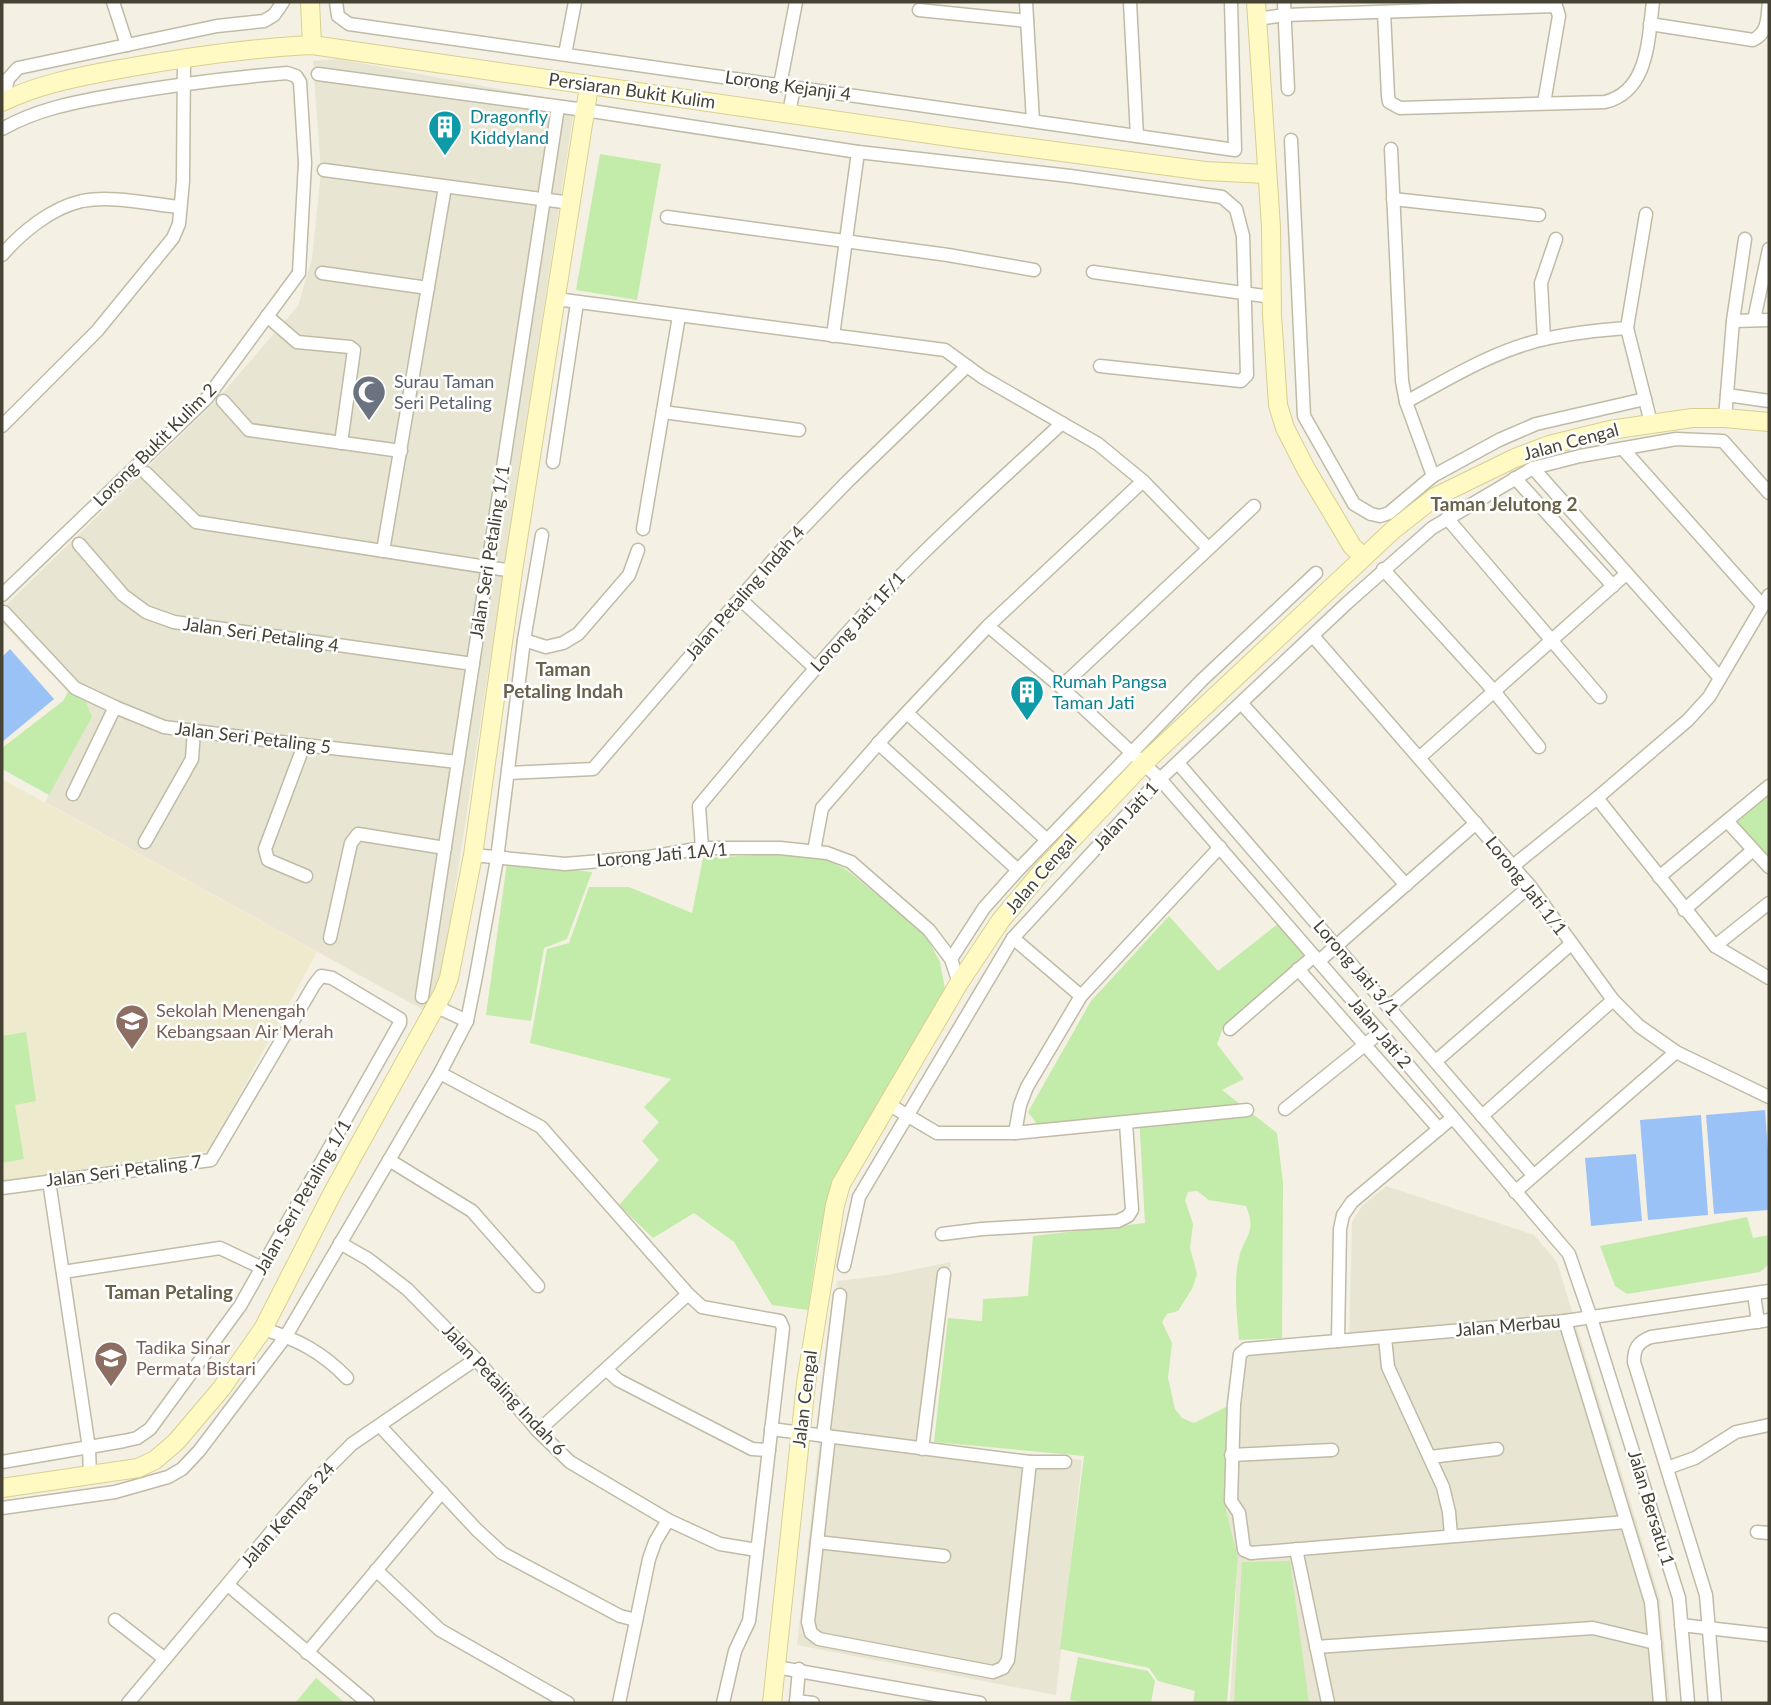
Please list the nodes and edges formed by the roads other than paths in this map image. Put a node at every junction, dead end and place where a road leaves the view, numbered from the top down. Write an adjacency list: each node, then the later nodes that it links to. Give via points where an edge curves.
1 (113, 2): 19 (street)
2 (283, 2): 19 (street, via 264,21)
3 (310, 2): 20 (street)
4 (336, 2): 21 (street, Lorong Kejanji 4, via 337,14 349,24)
5 (575, 2): 21 (street)
6 (796, 2): 25 (street)
7 (1026, 2): 17 (street)
8 (1130, 2): 36 (street)
9 (1231, 2): 36 (street, Lorong Kejanji 4, via 1235,150)
10 (1653, 2): 18 (street)
11 (1769, 2): 18 (street, via 1766,28 1753,40)
12 (1487, 5): 16 (street); 30 (street, via 1556,6 1559,16)
13 (1285, 8): 15 (street); 16 (street); 28 (street)
14 (919, 10): 17 (street)
15 (1257, 10): 41 (street)
16 (1384, 12): 30 (street, via 1388,96 1393,104 1405,109)
17 (1027, 21): 34 (street)
18 (1650, 24): 30 (street, via 1643,65 1629,89 1605,102)
19 (127, 45): 29 (street, via 18,68 8,79)
20 (312, 45): 22 (street, Persiaran Bukit Kulim); 26 (street, Persiaran Bukit Kulim)
21 (565, 54): 25 (street, Lorong Kejanji 4)
22 (184, 58): 24 (street); 29 (street, Persiaran Bukit Kulim, via 65,80)
23 (318, 74): 31 (street)
24 (185, 83): 35 (street, via 48,109); 46 (street); 65 (street, Lorong Bukit Kulim 2, via 286,73 300,82 305,163 299,273)
25 (780, 85): 27 (street, Lorong Kejanji 4)
26 (589, 86): 32 (street); 33 (street, Persiaran Bukit Kulim)
27 (794, 87): 33 (street); 34 (street, Lorong Kejanji 4)
28 (1288, 89)
29 (3, 101)
30 (1544, 103)
31 (558, 107): 32 (street); 43 (street, Jalan Seri Petaling 1/1)
32 (585, 110): 39 (street); 45 (street)
33 (789, 113): 41 (street, Persiaran Bukit Kulim, via 1205,171)
34 (1032, 121): 36 (street, Lorong Kejanji 4)
35 (2, 129)
36 (1137, 136)
37 (1291, 140): 50 (street)
38 (1391, 149): 44 (street)
39 (858, 152): 54 (street); 61 (street, via 1222,197 1236,209 1243,236)
40 (324, 170): 42 (street)
41 (1266, 174): 51 (street)
42 (445, 187): 43 (street); 60 (street)
43 (544, 200): 45 (street); 105 (street, Jalan Seri Petaling 1/1)
44 (1393, 200): 48 (street); 79 (street)
45 (571, 204): 63 (street)
46 (179, 208): 56 (street, via 81,201 30,227); 85 (street, via 173,238 97,331)
47 (1646, 214): 70 (street)
48 (1539, 215)
49 (667, 217): 54 (street)
50 (1295, 226): 51 (street); 93 (street, via 1304,416 1354,503 1371,514 1389,513)
51 (1271, 227): 62 (street)
52 (1556, 239): 72 (street, via 1541,283)
53 (1745, 239): 69 (street)
54 (845, 241): 57 (street); 71 (street)
55 (1769, 249): 67 (street)
56 (2, 255)
57 (1034, 270)
58 (1093, 272): 61 (street)
59 (323, 274): 60 (street)
60 (428, 288): 89 (street)
61 (1245, 293): 62 (street); 74 (street, via 1247,375 1241,380)
62 (1272, 297): 104 (street, via 1275,384 1285,428 1352,546)
63 (556, 299): 64 (street); 107 (street)
64 (578, 303): 66 (street); 90 (street)
65 (267, 316): 87 (street, via 298,342 354,350); 111 (street, Lorong Bukit Kulim 2, via 206,398)
66 (680, 316): 71 (street); 80 (street)
67 (1754, 320): 68 (street); 69 (street)
68 (1769, 320)
69 (1733, 321): 75 (street)
70 (1626, 328): 72 (street); 76 (street)
71 (834, 336): 73 (street, via 945,351)
72 (1544, 339): 79 (street, via 1506,351)
73 (967, 366): 83 (street); 112 (street, Jalan Petaling Indah 4, via 847,482)
74 (1100, 366)
75 (1727, 395): 78 (street); 81 (street)
76 (1645, 399): 84 (street); 93 (street, via 1536,425)
77 (223, 401): 87 (street, via 249,430)
78 (1769, 401)
79 (1406, 402): 93 (street)
80 (663, 412): 86 (street); 98 (street)
81 (1725, 418): 82 (street, Jalan Cengal); 84 (street, Jalan Cengal)
82 (1769, 422)
83 (1062, 423): 94 (street, via 1098,444); 120 (street, Lorong Jati 1F/1, via 914,562)
84 (1651, 423): 91 (street, Jalan Cengal, via 1549,445)
85 (2, 426)
86 (799, 430)
87 (341, 443): 89 (street)
88 (1623, 449): 91 (street, Jalan Jati 1); 95 (street, Jalan Jati 1, via 1676,439 1723,441); 113 (street, via 1748,589)
89 (401, 451): 103 (street)
90 (553, 462)
91 (1522, 469): 97 (street, Jalan Jati 1); 104 (street, Jalan Cengal, via 1435,497); 109 (street); 110 (street)
92 (146, 473): 103 (street, via 196,522)
93 (1433, 476)
94 (1143, 481): 101 (street); 115 (street)
95 (1769, 494)
96 (1254, 506): 101 (street)
97 (1447, 518): 106 (street, Jalan Jati 1); 117 (street)
98 (643, 529)
99 (542, 535): 118 (street)
100 (79, 544): 119 (street, Jalan Seri Petaling 4, via 123,595 146,612 174,622)
101 (1208, 548): 122 (street)
102 (638, 550): 118 (street, via 629,575 578,634 545,647)
103 (383, 551): 105 (street)
104 (1363, 557): 132 (street, Jalan Cengal)
105 (487, 568): 107 (street); 119 (street, Jalan Seri Petaling 1/1)
106 (1383, 569): 116 (street, Jalan Jati 1); 123 (street)
107 (513, 571): 150 (street)
108 (1316, 573): 132 (street, via 1202,680)
109 (1626, 574): 110 (street); 121 (street)
110 (1613, 586): 117 (street)
111 (2, 595)
112 (740, 599): 120 (street); 136 (street, Jalan Petaling Indah 4, via 593,769)
113 (1766, 601): 121 (street)
114 (4, 612): 126 (street, Jalan Seri Petaling 5, via 75,688)
115 (988, 626): 122 (street); 127 (street)
116 (1313, 636): 125 (street, Jalan Jati 1); 133 (street, Lorong Jati 1/1)
117 (1552, 639): 123 (street); 124 (street)
118 (524, 640): 136 (street)
119 (473, 664): 134 (street, Jalan Seri Petaling 1/1)
120 (815, 668): 147 (street, Lorong Jati 1F/1, via 699,806)
121 (1720, 678): 140 (street, via 1688,720)
122 (1061, 687): 132 (street)
123 (1493, 690): 131 (street); 133 (street)
124 (1600, 697)
125 (1242, 704): 135 (street, Jalan Jati 1); 157 (street)
126 (115, 707): 128 (street, Jalan Seri Petaling 5, via 164,727); 139 (street)
127 (907, 713): 129 (street); 143 (street)
128 (194, 730): 130 (street, Jalan Seri Petaling 5); 144 (street, via 192,759)
129 (878, 743): 149 (street, via 822,808); 154 (street)
130 (304, 745): 134 (street, Jalan Seri Petaling 5); 155 (street, via 264,849 268,860)
131 (1539, 747)
132 (1137, 758): 137 (street, Jalan Jati 2); 143 (street); 170 (street, Jalan Cengal, via 1001,920)
133 (1419, 758): 142 (street, Lorong Jati 1/1)
134 (458, 762): 146 (street, Jalan Seri Petaling 1/1)
135 (1178, 762): 137 (street, Jalan Jati 1); 164 (street, Lorong Jati 3/1)
136 (508, 773): 151 (street)
137 (1160, 779): 145 (street, Jalan Jati 2); 162 (street, Jalan Jati 1)
138 (1769, 786): 141 (street)
139 (73, 794)
140 (1597, 798): 152 (street); 156 (street)
141 (1727, 821): 148 (street); 156 (street)
142 (1476, 823): 152 (street, Lorong Jati 1/1); 157 (street)
143 (1047, 841): 154 (street)
144 (145, 842)
145 (1220, 847): 166 (street, Jalan Jati 2); 172 (street)
146 (444, 848): 161 (street, via 358,834 351,843); 174 (street, Jalan Seri Petaling 1/1)
147 (702, 848): 149 (street, Lorong Jati 1A/1); 151 (street, Lorong Jati 1A/1, via 565,864)
148 (1753, 850): 153 (street); 160 (street)
149 (814, 851): 167 (street, Lorong Jati 1A/1, via 851,862 929,930)
150 (473, 855): 151 (street, Lorong Jati 1A/1); 174 (street, via 449,978)
151 (497, 859): 176 (street)
152 (1513, 866): 158 (street, Lorong Jati 1/1)
153 (1769, 867)
154 (1018, 870): 167 (street, via 984,908)
155 (306, 876)
156 (1659, 877): 160 (street)
157 (1406, 885): 164 (street)
158 (1530, 886): 163 (street, Lorong Jati 1/1); 175 (street)
159 (1769, 903): 165 (street)
160 (1684, 910): 165 (street)
161 (330, 938)
162 (1013, 938): 172 (street); 187 (street, Jalan Jati 1)
163 (1571, 944): 173 (street, Lorong Jati 1/1); 181 (street)
164 (1336, 946): 166 (street); 175 (street, Lorong Jati 3/1)
165 (1715, 946): 169 (street)
166 (1316, 958): 168 (street); 178 (street, Jalan Jati 2)
167 (951, 959): 170 (street, Lorong Jati 1A/1)
168 (1298, 969): 177 (street); 179 (street)
169 (1769, 978)
170 (959, 983): 184 (street, Jalan Cengal)
171 (314, 985): 195 (street, Jalan Seri Petaling 7, via 211,1160); 201 (street, Jalan Seri Petaling 1/1, via 321,976 332,978 397,1016 400,1023)
172 (1081, 996): 192 (street, via 1027,1087)
173 (1613, 1000): 180 (street, Lorong Jati 1/1, via 1639,1026); 188 (street)
174 (429, 1002): 176 (street); 212 (street)
175 (1389, 1007): 181 (street, Lorong Jati 3/1)
176 (467, 1021): 182 (street)
177 (1230, 1029)
178 (1380, 1032): 179 (street); 189 (street, Jalan Jati 2)
179 (1366, 1044): 185 (street); 191 (street)
180 (1676, 1052): 183 (street, Lorong Jati 1/1); 194 (street)
181 (1436, 1061): 188 (street, Lorong Jati 3/1)
182 (440, 1073): 193 (street); 206 (street, via 541,1127)
183 (1769, 1097)
184 (888, 1104): 187 (street); 223 (street, Jalan Cengal, via 841,1184 835,1205)
185 (1285, 1109)
186 (1247, 1110): 190 (street)
187 (909, 1115): 192 (street, via 937,1133); 200 (street, Jalan Jati 1, via 859,1197)
188 (1482, 1116): 194 (street, Lorong Jati 3/1)
189 (1452, 1118): 191 (street); 197 (street, Jalan Jati 2)
190 (1126, 1123): 192 (street); 198 (street, via 1132,1210 1128,1216 1118,1221)
191 (1439, 1129): 215 (street, via 1352,1202 1343,1215)
192 (1014, 1133)
193 (389, 1160): 199 (street); 204 (street, via 472,1211)
194 (1533, 1175): 197 (street)
195 (49, 1181): 196 (street, Jalan Seri Petaling 7); 202 (street)
196 (2, 1188)
197 (1515, 1192): 209 (street, Jalan Jati 2, via 1569,1254)
198 (942, 1234)
199 (340, 1243): 213 (street); 216 (street, Jalan Petaling Indah 6, via 407,1289)
200 (844, 1266)
201 (262, 1268): 202 (street, via 231,1252 211,1248); 225 (street, Jalan Seri Petaling 1/1, via 240,1306 150,1429 137,1438)
202 (63, 1272): 225 (street)
203 (944, 1274): 226 (street)
204 (538, 1286)
205 (1769, 1291): 207 (street, Jalan Merbau)
206 (688, 1294): 217 (street); 221 (street, via 702,1307 780,1321 783,1328)
207 (1754, 1294): 209 (street, Jalan Merbau); 211 (street)
208 (840, 1296): 224 (street)
209 (1591, 1318): 210 (street, Jalan Merbau); 251 (street, Jalan Bersatu 1, via 1679,1598)
210 (1565, 1321): 214 (street, Jalan Merbau); 241 (street)
211 (1764, 1321): 235 (street, via 1651,1337 1636,1346 1634,1362)
212 (263, 1329): 213 (street); 236 (street, via 221,1389 155,1460 138,1468)
213 (286, 1336): 218 (street, via 324,1356); 239 (street, via 182,1469 115,1492)
214 (1385, 1338): 215 (street, Jalan Merbau); 231 (street, via 1388,1367)
215 (1338, 1341): 230 (street, Jalan Merbau, via 1242,1352)
216 (476, 1359): 220 (street, Jalan Kempas 24); 222 (street, Jalan Petaling Indah 6)
217 (606, 1369): 222 (street); 227 (street, via 618,1380 751,1448)
218 (347, 1378)
219 (1769, 1425): 235 (street, via 1737,1432 1695,1458)
220 (380, 1426): 238 (street); 248 (street, Jalan Kempas 24, via 352,1444 321,1475)
221 (771, 1429): 223 (street); 227 (street)
222 (538, 1431): 240 (street, Jalan Petaling Indah 6, via 570,1461)
223 (801, 1432): 224 (street); 258 (street, Jalan Cengal)
224 (826, 1436): 226 (street); 243 (street)
225 (89, 1448): 232 (street, Jalan Seri Petaling 1/1); 236 (street)
226 (922, 1449): 233 (street)
227 (769, 1450): 245 (street)
228 (1332, 1450): 230 (street)
229 (1497, 1450): 231 (street)
230 (1231, 1455): 244 (street, via 1231,1501 1238,1513 1244,1550)
231 (1430, 1457): 242 (street, via 1443,1487)
232 (2, 1462)
233 (1030, 1462): 234 (street); 243 (street, via 1008,1660 993,1672 819,1639 808,1622)
234 (1065, 1462)
235 (1667, 1468): 252 (street, via 1706,1595)
236 (90, 1476): 237 (street)
237 (2, 1488)
238 (442, 1492): 247 (street); 250 (street, via 502,1553 620,1616)
239 (2, 1508)
240 (668, 1520): 245 (street, Jalan Petaling Indah 6, via 720,1544); 250 (street, via 649,1559)
241 (1626, 1522): 242 (street); 254 (street, via 1651,1602)
242 (1451, 1536): 244 (street)
243 (817, 1542): 246 (street)
244 (1296, 1549): 255 (street)
245 (757, 1550): 265 (street, via 749,1621 735,1651)
246 (944, 1556)
247 (376, 1570): 256 (street); 263 (street, via 439,1630)
248 (228, 1585): 256 (street); 257 (street, Jalan Kempas 24)
249 (115, 1620): 257 (street)
250 (636, 1620): 264 (street)
251 (1681, 1625): 252 (street); 271 (street, Jalan Bersatu 1)
252 (1707, 1628): 253 (street); 272 (street)
253 (1769, 1635)
254 (1655, 1643): 255 (street, via 1593,1628); 270 (street)
255 (1316, 1647): 269 (street)
256 (307, 1653): 262 (street)
257 (165, 1659): 261 (street, Jalan Kempas 24)
258 (776, 1667): 259 (street); 266 (street, Jalan Cengal)
259 (799, 1669): 260 (street); 268 (street)
260 (796, 1702): 267 (street)
261 (128, 1703)
262 (368, 1703)
263 (568, 1703)
264 (619, 1703)
265 (723, 1703)
266 (772, 1703)
267 (813, 1703)
268 (980, 1703)
269 (1328, 1703)
270 (1660, 1703)
271 (1688, 1703)
272 (1715, 1703)

